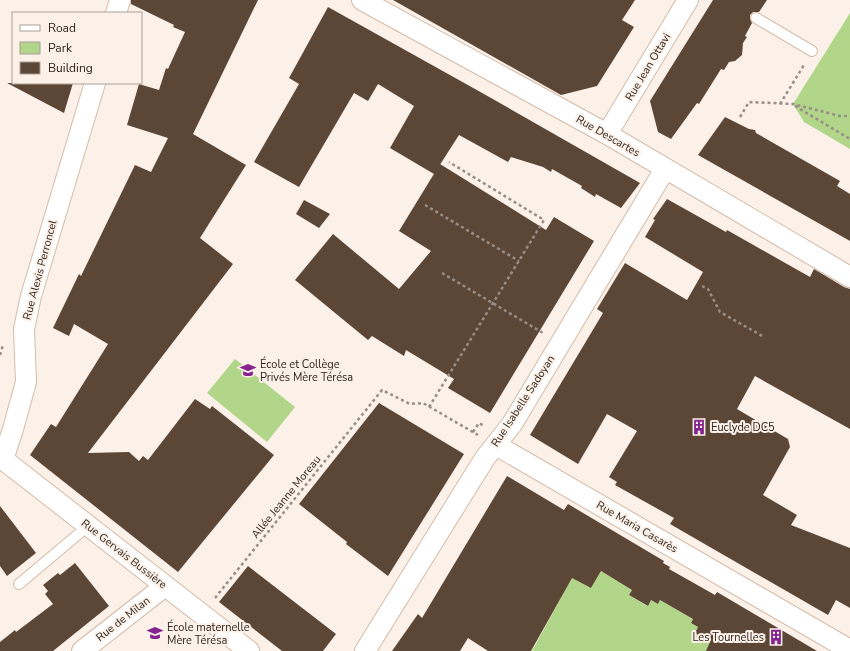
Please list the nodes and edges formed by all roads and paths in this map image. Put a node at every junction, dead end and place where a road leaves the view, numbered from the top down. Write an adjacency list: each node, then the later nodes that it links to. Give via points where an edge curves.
1 (120, 0): 4 (street)
2 (362, 0): 12 (street, Rue Descartes)
3 (688, 0): 12 (street, Rue Jean Ottavi)
4 (116, 12)
5 (756, 18): 6 (lane)
6 (812, 51): 8 (path)
7 (95, 84): 28 (street, Rue Alexis Perroncel, via 32,296 24,329 26,382)
8 (780, 104): 9 (path); 11 (path, via 749,102)
9 (793, 104): 10 (path, via 840,116); 13 (path)
10 (850, 116)
11 (740, 118)
12 (607, 134): 15 (street, Rue Descartes)
13 (850, 139)
14 (449, 162): 17 (path, via 544,220)
15 (666, 169): 19 (street, Rue Descartes); 27 (street, Rue Isabelle Sadoyan, via 512,424)
16 (426, 205): 17 (path)
17 (518, 261): 23 (path)
18 (442, 273): 21 (path)
19 (850, 277)
20 (702, 286): 22 (path, via 708,289 720,312)
21 (548, 336)
22 (764, 337)
23 (429, 407): 26 (path); 32 (path, Allée Jeanne Moreau, via 423,403 410,404 382,390)
24 (476, 427): 25 (path); 26 (path); 27 (path, via 479,423 485,426)
25 (480, 429)
26 (473, 432): 27 (path)
27 (487, 440): 33 (street, Rue Maria Casarès); 36 (street, Rue Isabelle Sadoyan, via 485,458)
28 (2, 458): 29 (street, Rue Gervais Bussière)
29 (88, 526): 30 (lane); 31 (street, Rue Gervais Bussière)
30 (19, 584)
31 (165, 586): 32 (street, Rue Gervais Bussière); 34 (street, Rue de Milan)
32 (202, 614): 35 (street, Rue Gervais Bussière)
33 (850, 650)
34 (82, 651)
35 (249, 651)
36 (365, 651)

